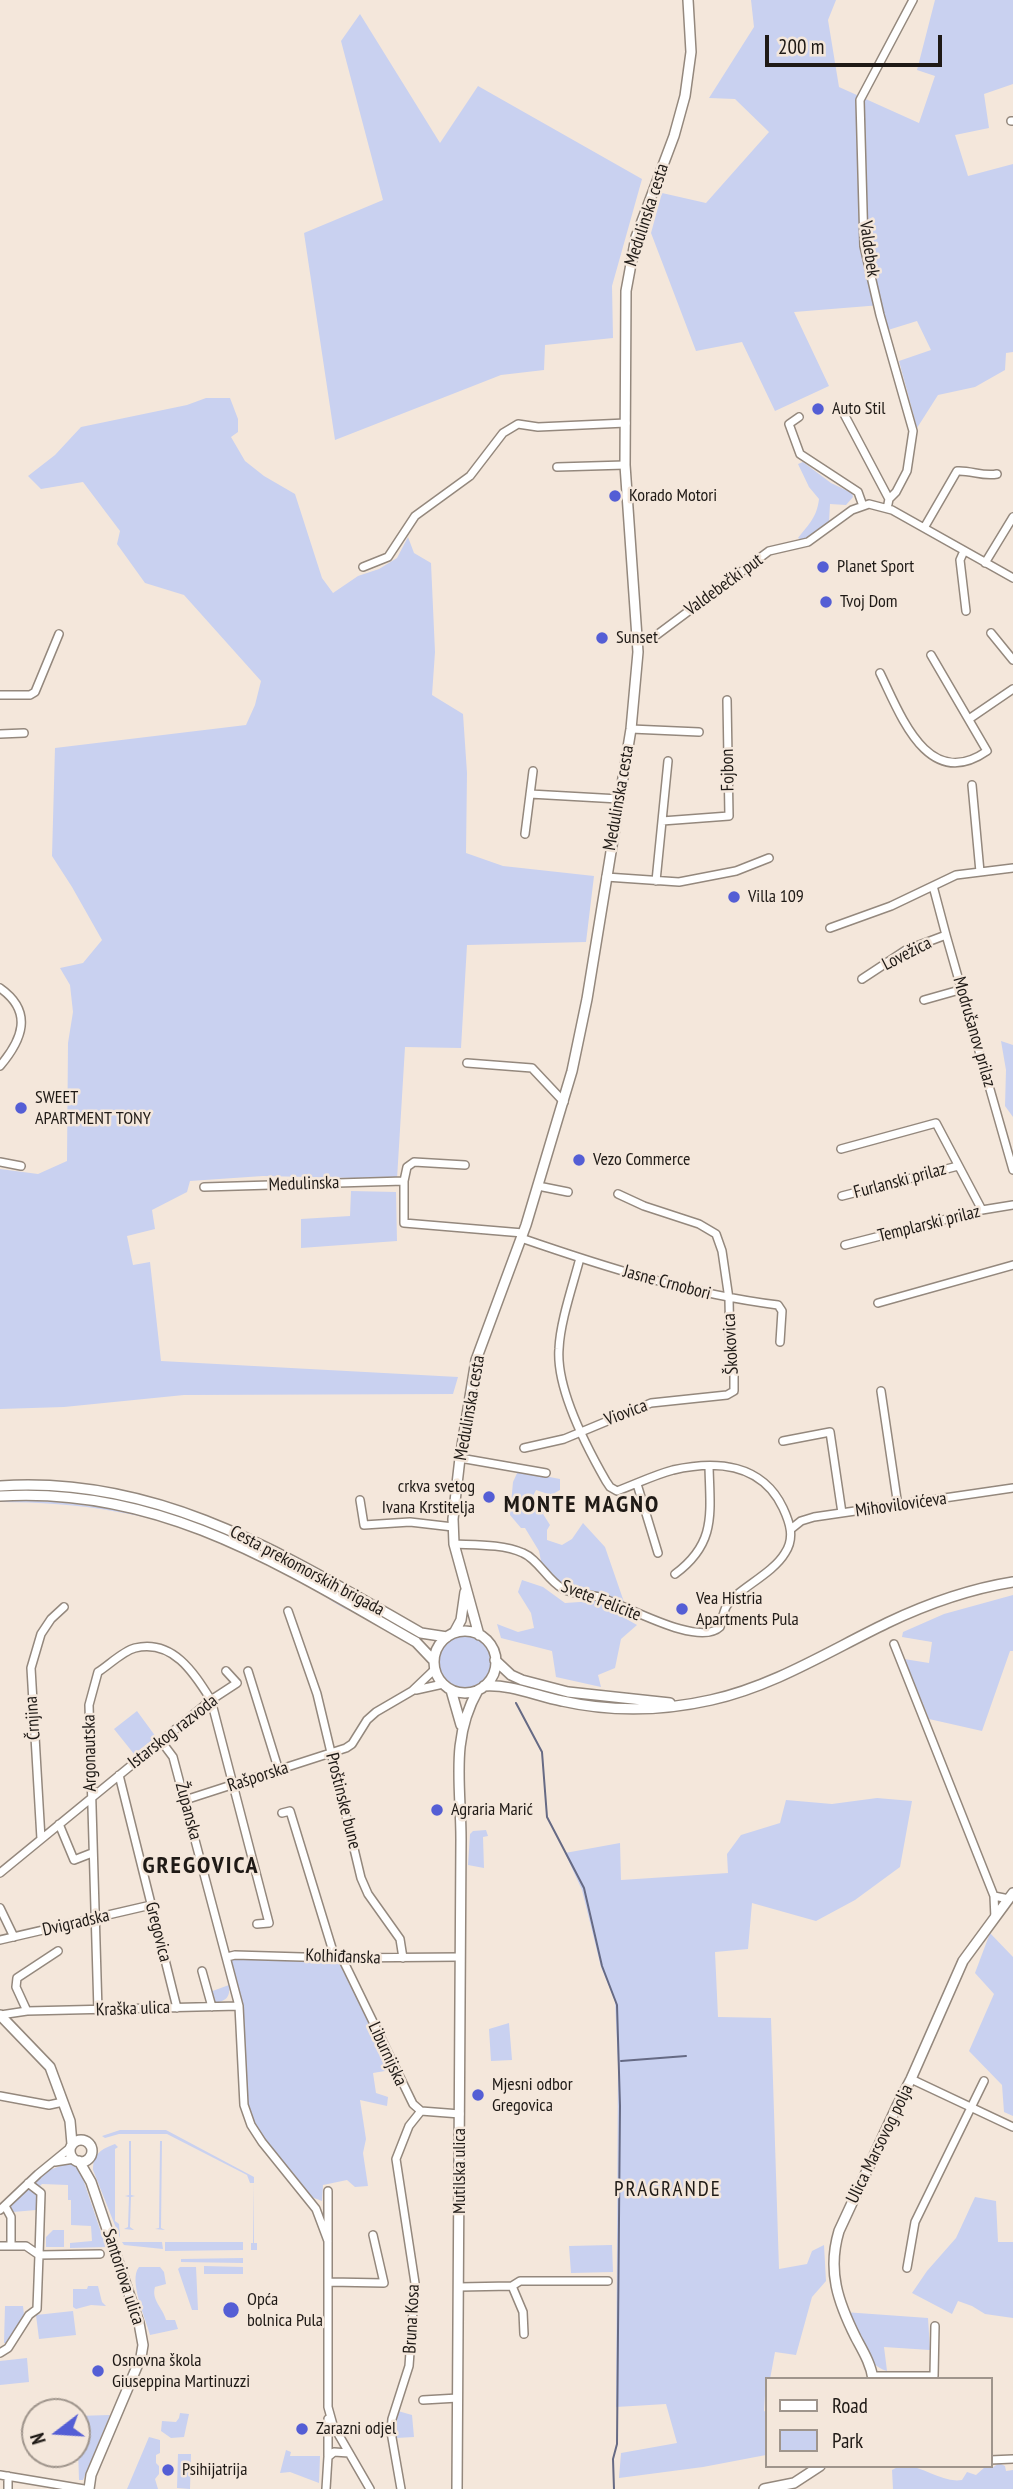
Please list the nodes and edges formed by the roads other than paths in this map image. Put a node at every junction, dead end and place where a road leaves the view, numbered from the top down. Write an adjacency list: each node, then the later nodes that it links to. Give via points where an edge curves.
1 (688, 0): 5 (main road, Medulinska cesta, via 691,52 685,96 628,272)
2 (913, 0): 9 (street, Valdebek, via 860,100 864,246 914,431 907,471)
3 (844, 414): 9 (street)
4 (799, 417): 10 (street, via 789,424 800,454 858,492)
5 (626, 423): 6 (main road, Medulinska cesta); 15 (street, via 518,424 503,432 470,476 415,516 388,556)
6 (625, 465): 7 (street); 20 (main road, Medulinska cesta)
7 (557, 467)
8 (997, 474): 12 (street, via 957,471)
9 (888, 504): 10 (street); 12 (street)
10 (863, 506): 20 (street, Valdebečki put, via 808,542 769,551 654,637)
11 (1013, 517): 14 (street)
12 (924, 528): 13 (street)
13 (964, 551): 14 (street); 17 (street, via 960,560)
14 (985, 563): 16 (street)
15 (363, 566)
16 (1013, 578)
17 (966, 611)
18 (991, 633): 22 (street)
19 (59, 634): 25 (street, via 35,692)
20 (638, 641): 28 (main road, Medulinska cesta)
21 (931, 655): 27 (street)
22 (1013, 660)
23 (880, 673): 27 (street, via 920,747 938,760 973,761 988,751)
24 (1013, 689): 27 (street)
25 (0, 695)
26 (727, 700): 37 (street, Fojbon, via 729,816)
27 (969, 719)
28 (631, 729): 29 (street); 36 (main road, Medulinska cesta)
29 (699, 732)
30 (24, 733): 31 (street)
31 (0, 734)
32 (668, 761): 37 (street)
33 (533, 771): 35 (street)
34 (972, 785): 41 (street)
35 (530, 794): 36 (street); 38 (street)
36 (619, 799): 42 (main road, Medulinska cesta)
37 (662, 821): 43 (street)
38 (525, 834)
39 (769, 858): 43 (street, via 701,879)
40 (1013, 868): 41 (street)
41 (980, 872): 44 (street, via 956,875)
42 (606, 877): 43 (street); 53 (main road, Medulinska cesta, via 583,1023)
43 (656, 881)
44 (933, 886): 45 (street); 46 (street, Lovežica)
45 (830, 928)
46 (946, 935): 47 (street, Lovežica, via 906,950); 49 (street, Modrušanov prilaz)
47 (862, 979)
48 (0, 988): 52 (street, via 12,999 21,1025 19,1041)
49 (963, 989): 50 (street); 59 (street, Modrušanov prilaz)
50 (924, 1000)
51 (467, 1063): 53 (street, via 532,1068)
52 (0, 1066)
53 (564, 1102): 61 (main road, Medulinska cesta)
54 (841, 1149): 58 (street, via 936,1123)
55 (0, 1162): 57 (street)
56 (465, 1164): 60 (street, via 414,1162 407,1167)
57 (21, 1166)
58 (958, 1166): 65 (street, Furlanski prilaz); 67 (street)
59 (1013, 1170)
60 (404, 1181): 62 (street, Medulinska); 68 (street, via 404,1223)
61 (538, 1186): 63 (street); 68 (main road, Medulinska cesta)
62 (204, 1187)
63 (568, 1192)
64 (618, 1194): 72 (street, Škokovica, via 716,1234)
65 (842, 1196)
66 (1013, 1205): 67 (street, Templarski prilaz)
67 (982, 1210): 69 (street, Templarski prilaz)
68 (522, 1236): 70 (street, Jasne Crnobori); 80 (main road, Medulinska cesta, via 477,1360)
69 (845, 1245)
70 (580, 1258): 72 (street, Jasne Crnobori); 77 (street, via 559,1346 559,1368)
71 (1013, 1265): 73 (street)
72 (729, 1299): 74 (street, Jasne Crnobori, via 778,1305 782,1311); 76 (street, Škokovica)
73 (878, 1303)
74 (780, 1342)
75 (881, 1391): 88 (street)
76 (732, 1393): 77 (street, Viovica, via 651,1403)
77 (582, 1431): 79 (street, Viovica, via 564,1440); 83 (street, via 614,1490)
78 (783, 1441): 89 (street, via 830,1432)
79 (524, 1448)
80 (460, 1458): 82 (street); 90 (main road, Medulinska cesta)
81 (709, 1466): 83 (street, via 672,1471); 91 (street, via 745,1471 762,1479 779,1499); 94 (street, via 709,1528 701,1550)
82 (546, 1473)
83 (637, 1484): 93 (street)
84 (0, 1486): 99 (main road, Cesta prekomorskih brigada, via 97,1491 182,1511 284,1554 421,1633)
85 (1013, 1488): 88 (street, Mihovilovićeva)
86 (0, 1496): 103 (main road, Cesta prekomorskih brigada, via 98,1501 203,1530 287,1568 416,1642)
87 (360, 1500): 90 (street, via 364,1525 410,1522)
88 (898, 1506): 89 (street, Mihovilovićeva)
89 (842, 1513): 91 (street, Mihovilovićeva, via 801,1521)
90 (453, 1527): 92 (main road, Medulinska cesta)
91 (791, 1529): 92 (street, Svete Felicite, via 786,1552 729,1603 717,1631 676,1629 601,1597 567,1591 551,1582 527,1554)
92 (454, 1544): 96 (main road, Medulinska cesta)
93 (658, 1553)
94 (675, 1574)
95 (1013, 1581): 110 (main road, via 910,1613 754,1688)
96 (465, 1584): 99 (main road, via 463,1609); 100 (main road)
97 (64, 1606): 121 (street, Črnjina, via 41,1634 31,1668)
98 (288, 1611): 113 (street, Proštinske bune, via 317,1694)
99 (451, 1635): 100 (main road); 103 (main road, via 440,1643)
100 (479, 1635): 102 (main road, via 493,1650)
101 (894, 1644): 124 (street)
102 (495, 1660): 107 (main road, via 491,1679); 110 (main road, via 522,1680 568,1692)
103 (434, 1665): 106 (main road); 108 (street)
104 (226, 1671): 109 (street, Istarskog razvoda, via 237,1683)
105 (248, 1671): 114 (street)
106 (447, 1687): 107 (main road, via 464,1693); 108 (street); 111 (main road, Mutilska ulica)
107 (481, 1688): 110 (main road, via 510,1687 598,1707); 111 (main road, Mutilska ulica)
108 (412, 1691): 113 (street, Rašporska, via 376,1712 352,1744)
109 (211, 1700): 112 (street, Istarskog razvoda); 116 (street, Argonautska); 117 (street, Argonautska, via 178,1657 162,1648 134,1648 98,1672 89,1705)
110 (686, 1705)
111 (461, 1727): 135 (main road, Mutilska ulica)
112 (160, 1741): 115 (street, Istarskog razvoda); 118 (street, Županska, via 173,1756)
113 (331, 1753): 114 (street, Rašporska); 137 (street, Proštinske bune, via 361,1878 400,1939)
114 (279, 1771): 116 (street, Rašporska)
115 (119, 1775): 117 (street, Istarskog razvoda); 126 (street, Gregovica)
116 (234, 1786): 118 (street, Rašporska); 130 (street, Argonautska, via 269,1923)
117 (90, 1799): 120 (street, Istarskog razvoda); 122 (street, Argonautska)
118 (185, 1800): 134 (street, Županska)
119 (282, 1813): 136 (street, Liburnijska, via 290,1811)
120 (59, 1825): 121 (street, Istarskog razvoda); 122 (street, via 74,1860)
121 (41, 1839): 123 (street, Istarskog razvoda)
122 (92, 1853): 129 (street, Argonautska)
123 (0, 1872)
124 (994, 1896): 125 (street, Ulica Marsovog polja); 128 (street)
125 (1011, 1896): 128 (main road, Ulica Marsovog polja)
126 (151, 1905): 129 (street, Dvigradska); 141 (street, Gregovica)
127 (0, 1908): 131 (street)
128 (995, 1918): 145 (main road, Ulica Marsovog polja, via 964,1961)
129 (94, 1919): 131 (street, Dvigradska); 143 (street, Argonautska)
130 (257, 1924)
131 (14, 1937): 132 (street, Dvigradska)
132 (0, 1940)
133 (58, 1951): 142 (street, via 17,1978 16,1987)
134 (227, 1956): 136 (street, Kolhiđanska); 139 (street, Županska)
135 (460, 1957): 137 (street, Kolhiđanska); 151 (main road, Mutilska ulica)
136 (338, 1958): 137 (street, Kolhiđanska); 150 (street, Liburnijska, via 404,2090)
137 (403, 1958)
138 (202, 1971): 140 (street)
139 (239, 2006): 140 (street, Kraška ulica); 164 (street, Županska, via 244,2105 251,2125)
140 (212, 2007): 141 (street, Kraška ulica)
141 (177, 2008): 143 (street, Kraška ulica)
142 (27, 2011): 143 (street, Kraška ulica); 144 (street, Kraška ulica)
143 (98, 2011)
144 (0, 2015): 148 (main road, via 46,2062)
145 (911, 2079): 149 (street); 179 (main road, Ulica Marsovog polja, via 833,2252 836,2294)
146 (984, 2081): 149 (street)
147 (0, 2096): 148 (street, via 49,2105)
148 (64, 2102): 152 (main road)
149 (972, 2108): 153 (street); 171 (street, via 915,2222)
150 (421, 2111): 151 (street); 194 (street, Bruna Kosa, via 396,2159 415,2283 410,2366 392,2419)
151 (460, 2114): 175 (main road, Mutilska ulica)
152 (70, 2121): 154 (main road); 155 (main road)
153 (1013, 2127)
154 (85, 2141): 155 (main road); 156 (main road, via 91,2148)
155 (71, 2146): 157 (main road); 158 (street)
156 (90, 2157): 157 (main road); 159 (main road, Santoriova ulica)
157 (76, 2160): 158 (street); 159 (main road, Santoriova ulica)
158 (54, 2162): 160 (street)
159 (91, 2182): 191 (main road, Santoriova ulica, via 143,2345)
160 (28, 2183): 163 (street); 170 (street, via 41,2193)
161 (328, 2191): 162 (street)
162 (328, 2202): 164 (street); 166 (street)
163 (2, 2208): 168 (street, via 11,2217)
164 (316, 2208): 166 (street, Županska)
165 (373, 2235): 173 (street, via 384,2283)
166 (328, 2241): 173 (street)
167 (0, 2246): 168 (street)
168 (11, 2246): 170 (street, via 26,2246)
169 (100, 2254): 170 (street)
170 (39, 2255): 178 (street, via 37,2309)
171 (907, 2268)
172 (608, 2281): 174 (street, via 520,2281)
173 (328, 2282): 183 (street)
174 (512, 2286): 175 (street); 177 (street, via 523,2312)
175 (459, 2287): 181 (main road, Mutilska ulica)
176 (935, 2326): 180 (street, via 934,2376)
177 (524, 2334)
178 (0, 2353)
179 (873, 2377)
180 (904, 2377)
181 (458, 2398): 182 (street); 195 (main road, Mutilska ulica)
182 (424, 2400)
183 (328, 2407): 184 (street); 185 (street)
184 (349, 2453): 185 (street, via 334,2452); 193 (street)
185 (328, 2457): 192 (street)
186 (1013, 2459): 187 (street)
187 (992, 2460)
188 (817, 2468): 196 (main road, via 794,2483)
189 (4, 2476): 190 (street); 191 (street)
190 (8, 2489)
191 (87, 2489)
192 (326, 2489)
193 (370, 2489)
194 (401, 2489)
195 (457, 2489)
196 (764, 2489)

